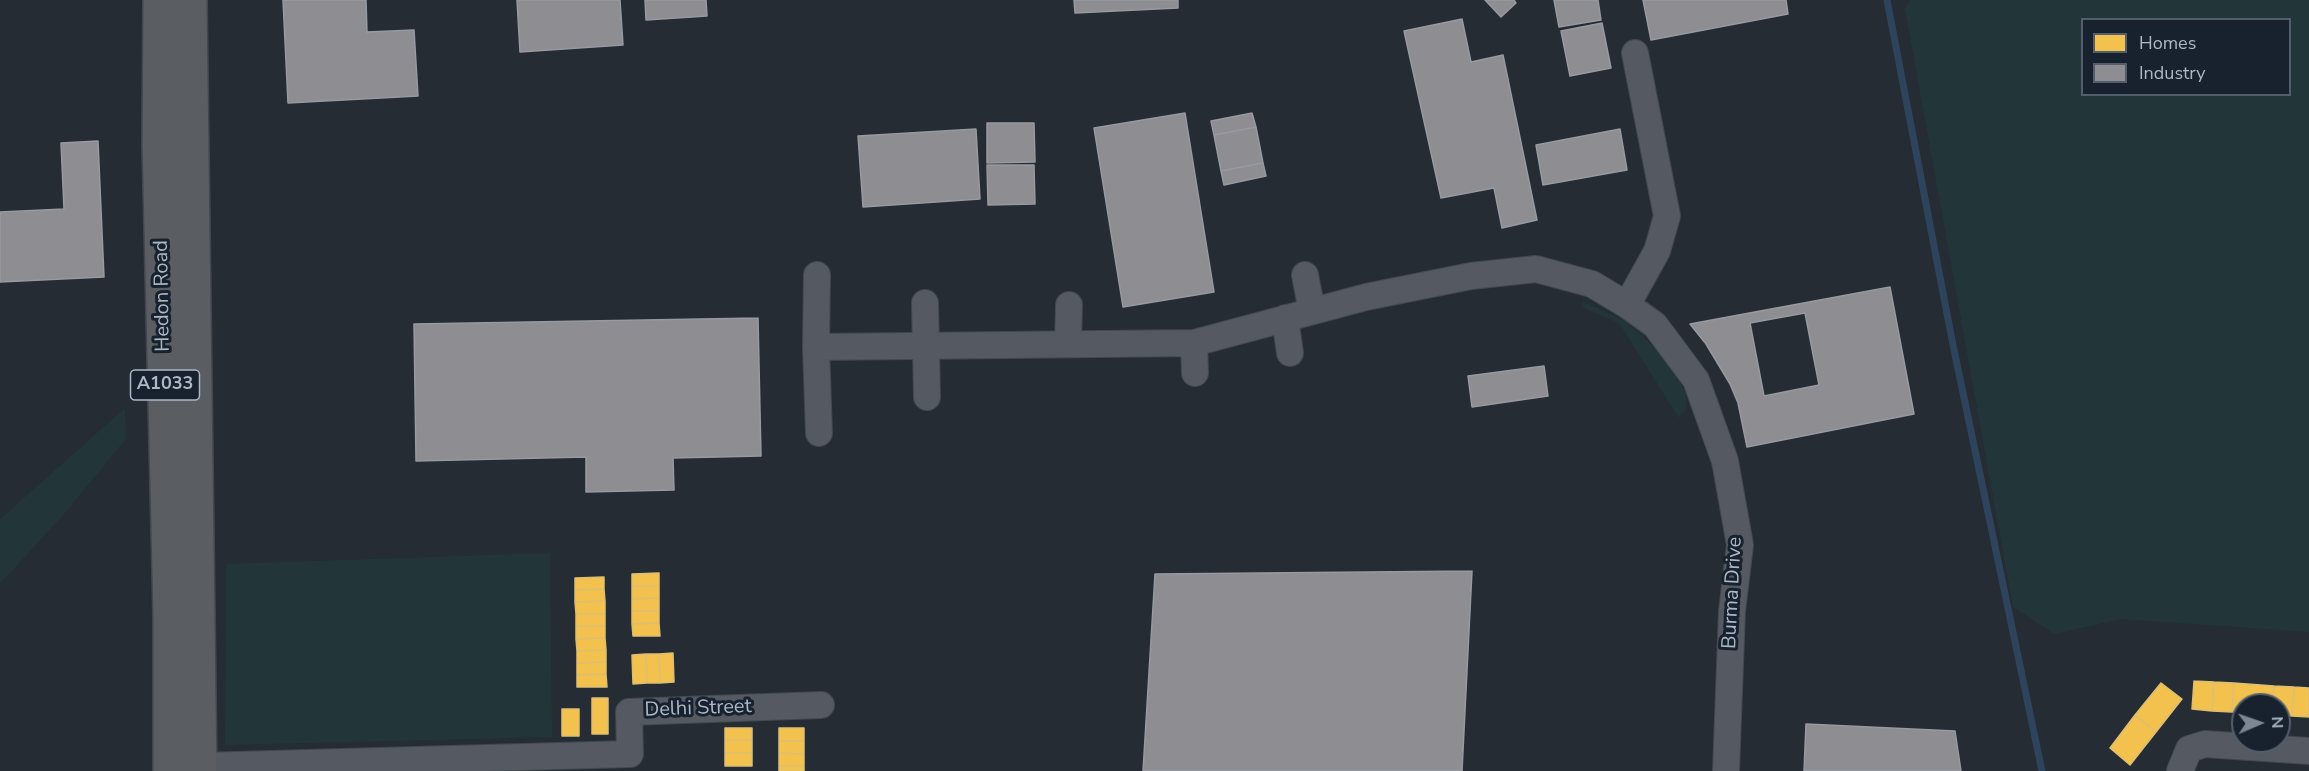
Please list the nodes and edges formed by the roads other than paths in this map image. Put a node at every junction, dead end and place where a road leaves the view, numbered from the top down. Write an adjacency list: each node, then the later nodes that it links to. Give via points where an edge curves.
1 (160, 0): 23 (highway, Hedon Road / A1033, via 159,143 170,616)
2 (190, 0): 23 (highway, Hedon Road / A1033)
3 (1635, 53): 8 (street, via 1667,216 1657,252)
4 (817, 275): 14 (street)
5 (1305, 275): 9 (street)
6 (925, 303): 13 (street)
7 (1069, 305): 12 (street)
8 (1627, 305): 9 (street, Burma Drive, via 1592,284 1536,269 1471,276); 24 (street, Burma Drive, via 1655,325 1696,380 1725,461 1740,545 1732,611)
9 (1312, 311): 10 (street, Burma Drive)
10 (1285, 318): 11 (street, Burma Drive); 15 (street)
11 (1194, 343): 12 (street, Burma Drive); 16 (street)
12 (1068, 344): 13 (street, Burma Drive)
13 (926, 345): 14 (street, Burma Drive); 17 (street)
14 (816, 346): 18 (street)
15 (1290, 353)
16 (1195, 373)
17 (927, 397)
18 (819, 433)
19 (821, 705): 21 (street, Delhi Street, via 629,712)
20 (2309, 751): 25 (street, via 2205,744 2189,748)
21 (631, 762): 22 (street, Delhi Street)
22 (284, 767): 23 (street, Delhi Street)
23 (190, 769)
24 (1726, 771)
25 (2180, 771)

